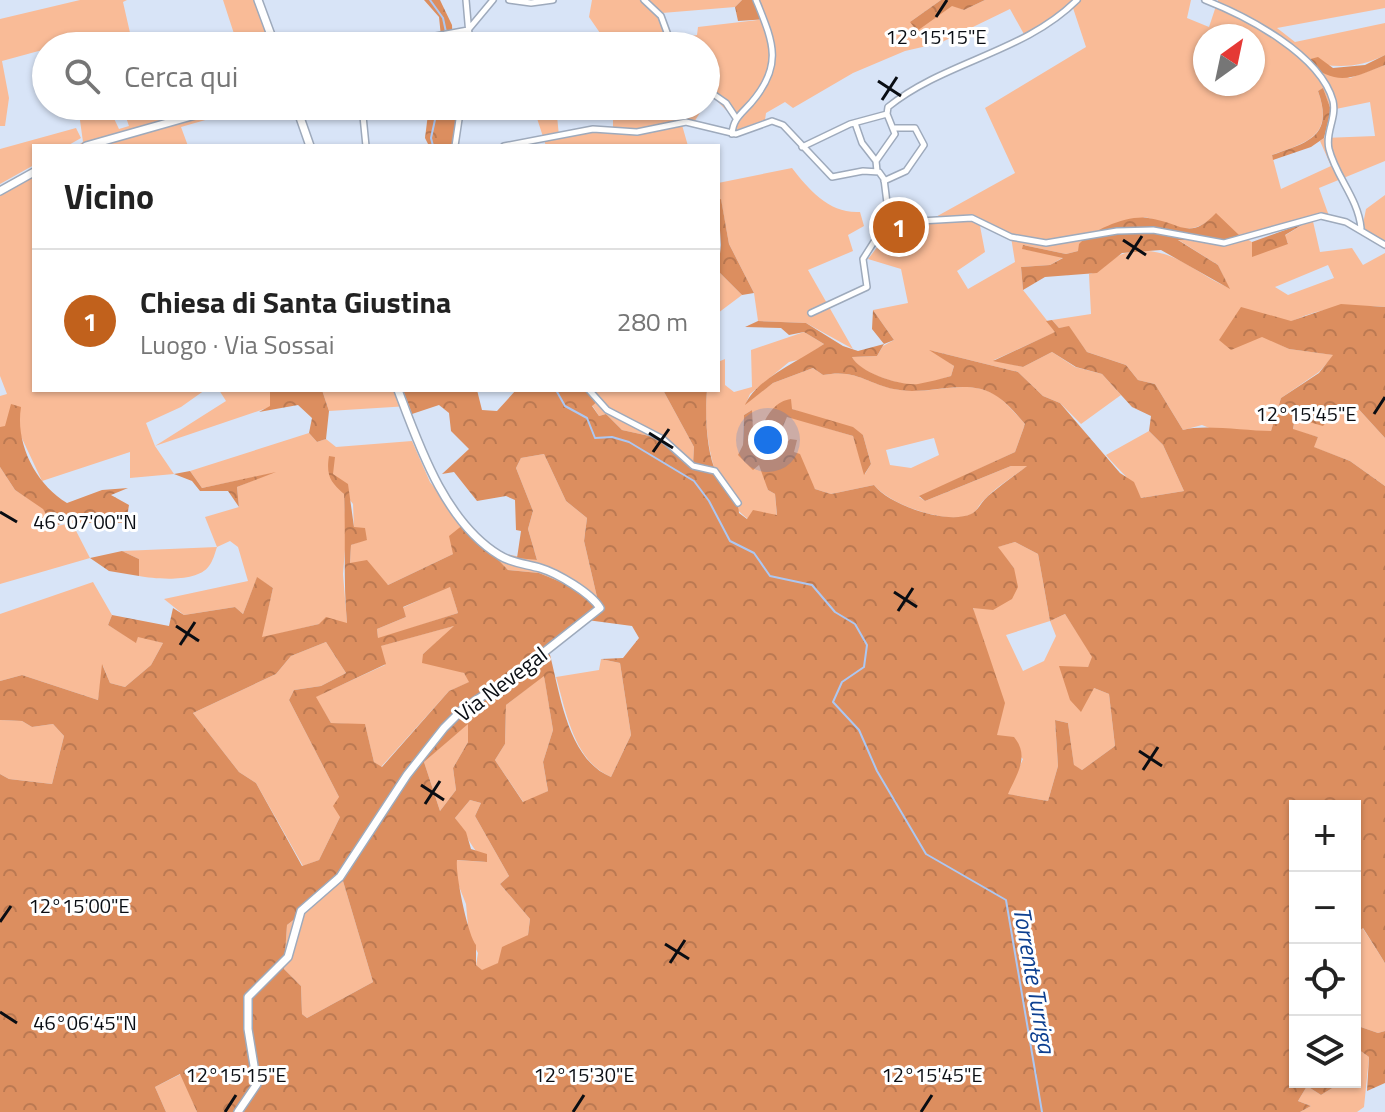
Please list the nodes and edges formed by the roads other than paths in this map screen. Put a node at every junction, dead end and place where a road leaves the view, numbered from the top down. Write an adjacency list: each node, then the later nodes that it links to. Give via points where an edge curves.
1 (258, 0): 11 (main road)
2 (466, 0): 10 (street)
3 (493, 0): 10 (street)
4 (509, 0): 5 (street)
5 (553, 0)
6 (644, 0): 14 (street, via 661,16)
7 (756, 0): 17 (street, via 772,40 773,63 761,89)
8 (1077, 0): 16 (street, via 995,54 928,79 888,107)
9 (1205, 0): 37 (street, via 1267,30 1326,85 1335,110 1329,150 1356,203)
10 (471, 28): 12 (street); 13 (street)
11 (270, 32)
12 (456, 32)
13 (471, 32)
14 (667, 32)
15 (720, 99): 17 (street)
16 (887, 114): 22 (street); 23 (street)
17 (736, 118): 24 (street)
18 (178, 120): 25 (main road)
19 (301, 120): 26 (main road)
20 (363, 120): 27 (street)
21 (459, 120): 28 (street)
22 (855, 123): 30 (street); 31 (street)
23 (895, 128): 31 (street, via 890,146); 34 (street, via 915,128 924,145 906,171)
24 (732, 134): 29 (street, via 686,122 637,132 593,129); 30 (street, via 772,121 783,125)
25 (93, 144)
26 (309, 144)
27 (366, 144)
28 (455, 144)
29 (514, 144)
30 (802, 147): 32 (street, via 832,177)
31 (876, 161): 32 (street)
32 (877, 171): 34 (street)
33 (32, 173): 35 (main road)
34 (884, 181): 36 (street)
35 (0, 191)
36 (891, 215): 37 (street, via 911,220 972,218 1011,237 1046,243 1153,230 1224,243 1321,216); 39 (street, via 863,259 867,287)
37 (1362, 229): 38 (street)
38 (1385, 245)
39 (811, 313)
40 (399, 392): 43 (main road, Via Nevegal, via 431,474 476,535 501,556 547,571 600,608 457,714 407,775 340,877 301,911 288,957 248,997 257,1084)
41 (591, 392): 42 (street, via 607,410 663,439 693,466 715,471)
42 (738, 503)
43 (238, 1112)

